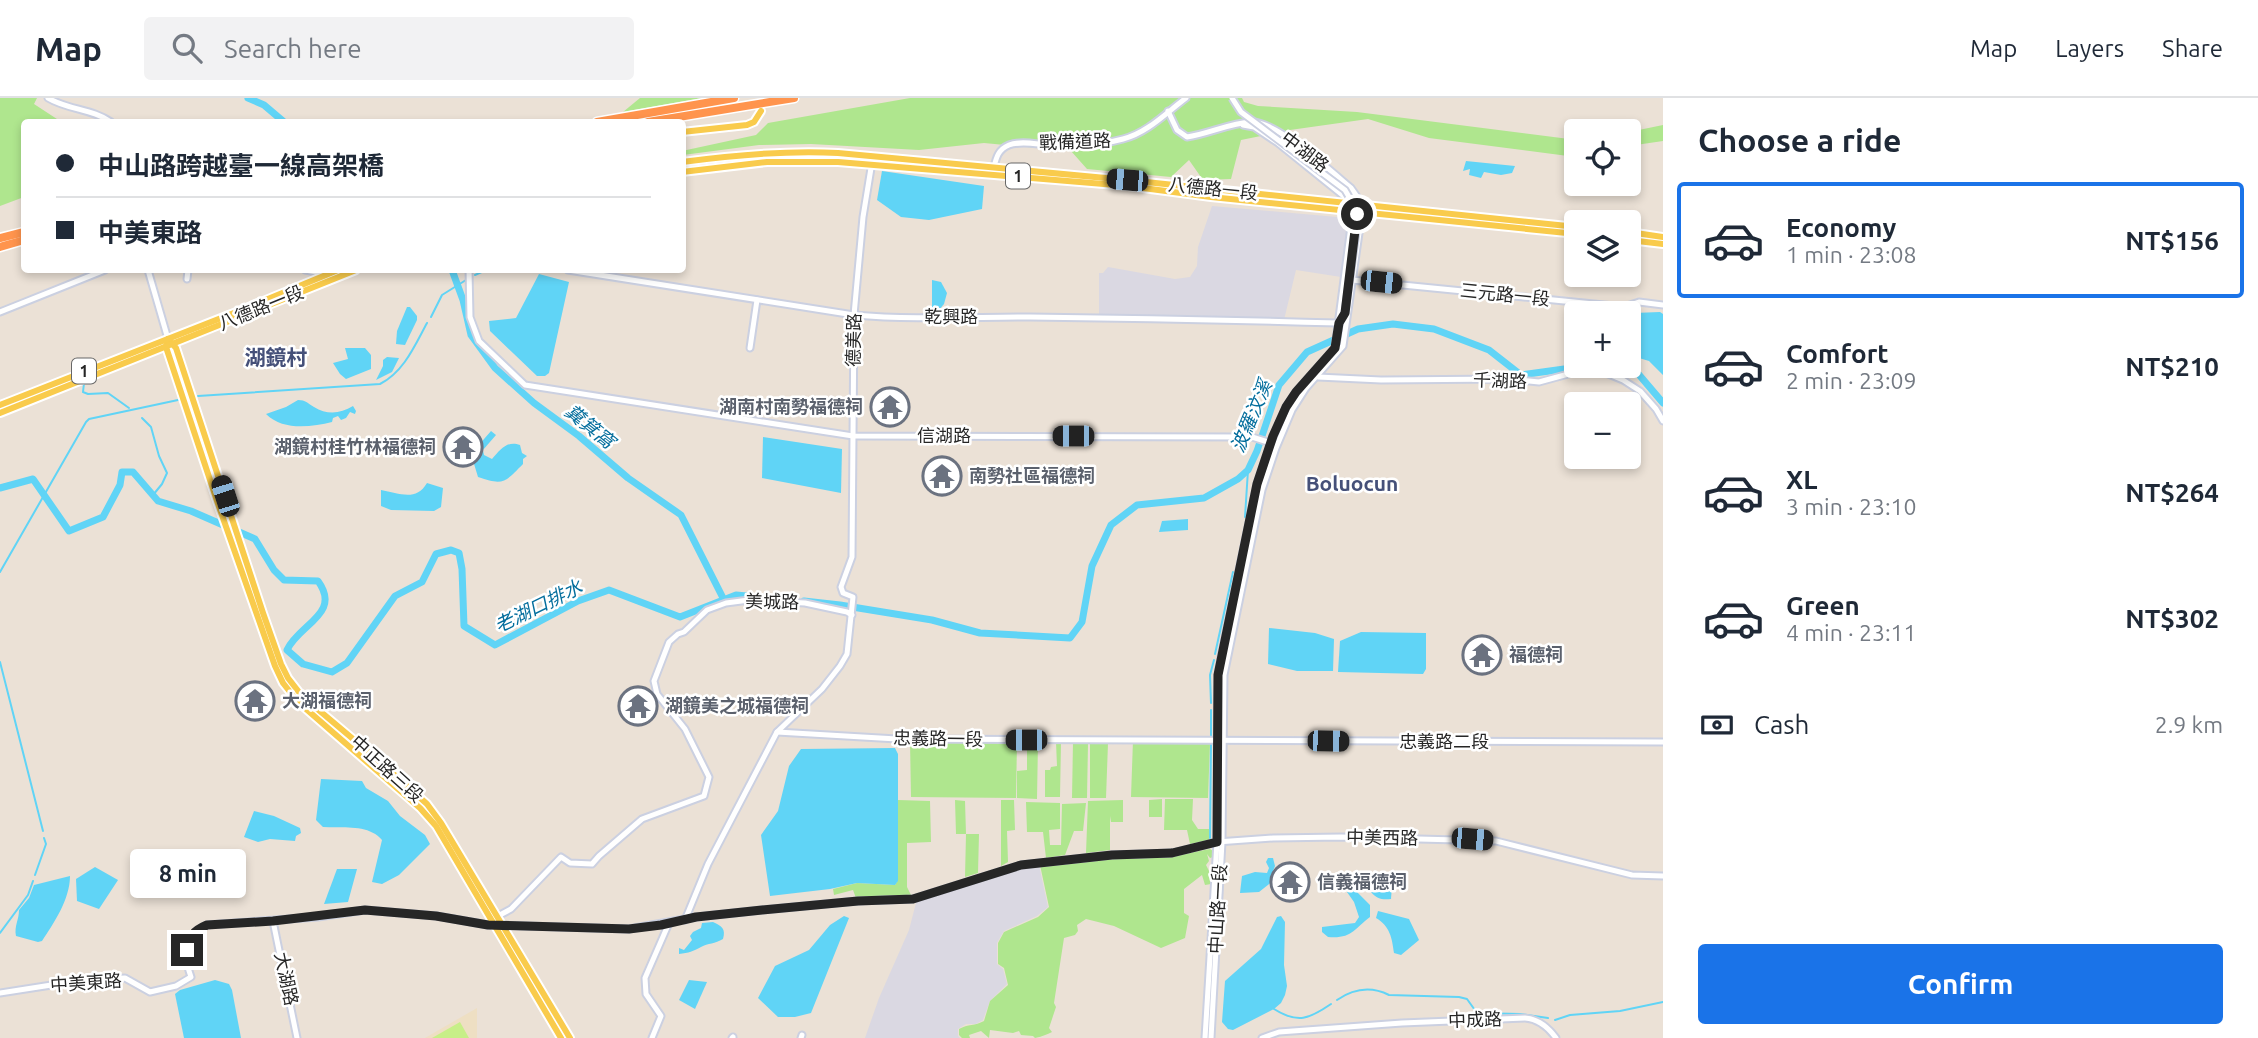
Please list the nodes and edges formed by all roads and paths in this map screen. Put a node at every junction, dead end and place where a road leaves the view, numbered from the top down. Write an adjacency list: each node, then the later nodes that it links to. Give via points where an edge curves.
1 (48, 98): 8 (street)
2 (734, 98): 9 (highway)
3 (794, 98): 10 (highway)
4 (1186, 98): 7 (street)
5 (1232, 98): 44 (street, bridge, via 1241,111 1326,174 1352,200 1357,225)
6 (761, 111): 12 (main road, via 747,125)
7 (1168, 111): 11 (street, 中湖路, via 1177,130 1187,137); 16 (street, 戰備道路, via 1142,132 1111,142 1011,144 996,157)
8 (106, 119)
9 (621, 119)
10 (666, 119)
11 (1236, 125): 18 (street, 中湖路, via 1254,127 1278,143); 19 (street, 中湖路, via 1263,122 1284,135 1351,188)
12 (686, 132)
13 (873, 156): 14 (main road, 八德路一段 / 1, via 769,152); 15 (street, 德美路); 16 (main road, 八德路一段 / 1)
14 (686, 162)
15 (872, 165): 16 (main road, 八德路一段 / 1); 17 (main road, 八德路一段 / 1, via 802,160); 45 (street, 德美路)
16 (993, 171): 18 (main road, 八德路一段 / 1); 20 (main road, 八德路一段 / 1)
17 (686, 172)
18 (1349, 204): 19 (main road, 八德路一段 / 1); 20 (street)
19 (1361, 208): 20 (main road, 八德路一段 / 1); 21 (main road, 八德路一段 / 1); 40 (street)
20 (1353, 211): 39 (street)
21 (1474, 220): 22 (main road, 八德路一段 / 1); 23 (main road, 八德路一段 / 1)
22 (1564, 226)
23 (1564, 232)
24 (21, 233): 27 (highway)
25 (1641, 234): 26 (main road)
26 (1663, 237)
27 (0, 238)
28 (21, 241): 31 (highway)
29 (1641, 241): 30 (main road)
30 (1663, 244)
31 (0, 247)
32 (98, 273): 43 (street)
33 (149, 273): 48 (street)
34 (188, 273): 38 (street)
35 (469, 273): 55 (street, 信湖路, via 470,317 479,341 525,385)
36 (587, 273): 41 (street, 乾興路)
37 (328, 274): 48 (main road, 八德路一段 / 1)
38 (187, 279)
39 (1345, 279): 40 (street, 三元路一段); 46 (street)
40 (1353, 280): 42 (street, 三元路一段, via 1624,307 1639,302); 47 (street)
41 (757, 300): 45 (street, 乾興路); 50 (street)
42 (1663, 306)
43 (0, 312)
44 (1345, 313): 46 (street); 47 (street)
45 (854, 315): 46 (street, 乾興路); 55 (street, 德美路)
46 (1339, 323): 56 (street, 中山路一段, via 1335,348 1296,392)
47 (1347, 324): 51 (street, 中山路一段, via 1343,346)
48 (171, 342): 49 (main road); 52 (main road, 1); 63 (main road, 中正路三段, via 281,664 295,689 426,804)
49 (166, 347): 53 (main road, 1); 67 (main road, via 229,536 287,689 436,826)
50 (750, 348)
51 (1318, 377): 54 (street, 千湖路, via 1539,382 1572,373 1606,373 1640,391); 59 (street, 中山路一段, via 1293,410 1262,490 1224,675)
52 (0, 405)
53 (0, 413)
54 (1663, 421)
55 (853, 436): 56 (street, 信湖路, via 1252,437); 57 (street, 德美路, via 852,557 841,587 853,597)
56 (1268, 442): 59 (street, 中山路一段, via 1218,675)
57 (852, 613): 58 (street, via 847,654 840,666); 63 (street, 美城路, via 811,603 726,603 707,610 669,642 654,681 657,694 685,729 709,777 706,793 642,819 592,864 570,863 561,857 511,909)
58 (777, 732): 59 (street, 忠義路一段, via 897,739); 64 (street, via 708,864)
59 (1221, 741): 60 (street, 忠義路二段); 61 (street, 中山路一段)
60 (1663, 743)
61 (1219, 842): 62 (street, 中美西路, via 1342,837 1472,839 1632,874); 64 (street, 中美西路, via 1172,853 1021,865 913,899); 68 (street, 中山路一段)
62 (1663, 876)
63 (498, 916): 67 (main road, 中正路三段)
64 (685, 920): 66 (street, 中美東路)
65 (273, 921): 67 (street, 中美東路, via 365,910); 69 (street, 中美東路, via 198,929 190,936 187,950 191,977 161,991 150,992 125,978); 70 (street, 大湖路)
66 (669, 923): 67 (street, 中美東路, via 629,929); 73 (street, via 645,978 646,993 661,1016)
67 (500, 925): 71 (main road); 72 (main road)
68 (1213, 952): 74 (street, 中山路一段); 75 (street, 中山路一段)
69 (0, 993)
70 (298, 1038)
71 (561, 1038)
72 (570, 1038)
73 (652, 1038)
74 (1205, 1038)
75 (1211, 1038)
76 (1262, 1038): 77 (street, 中成路, via 1279,1032 1525,1018 1539,1022)
77 (1556, 1038)

